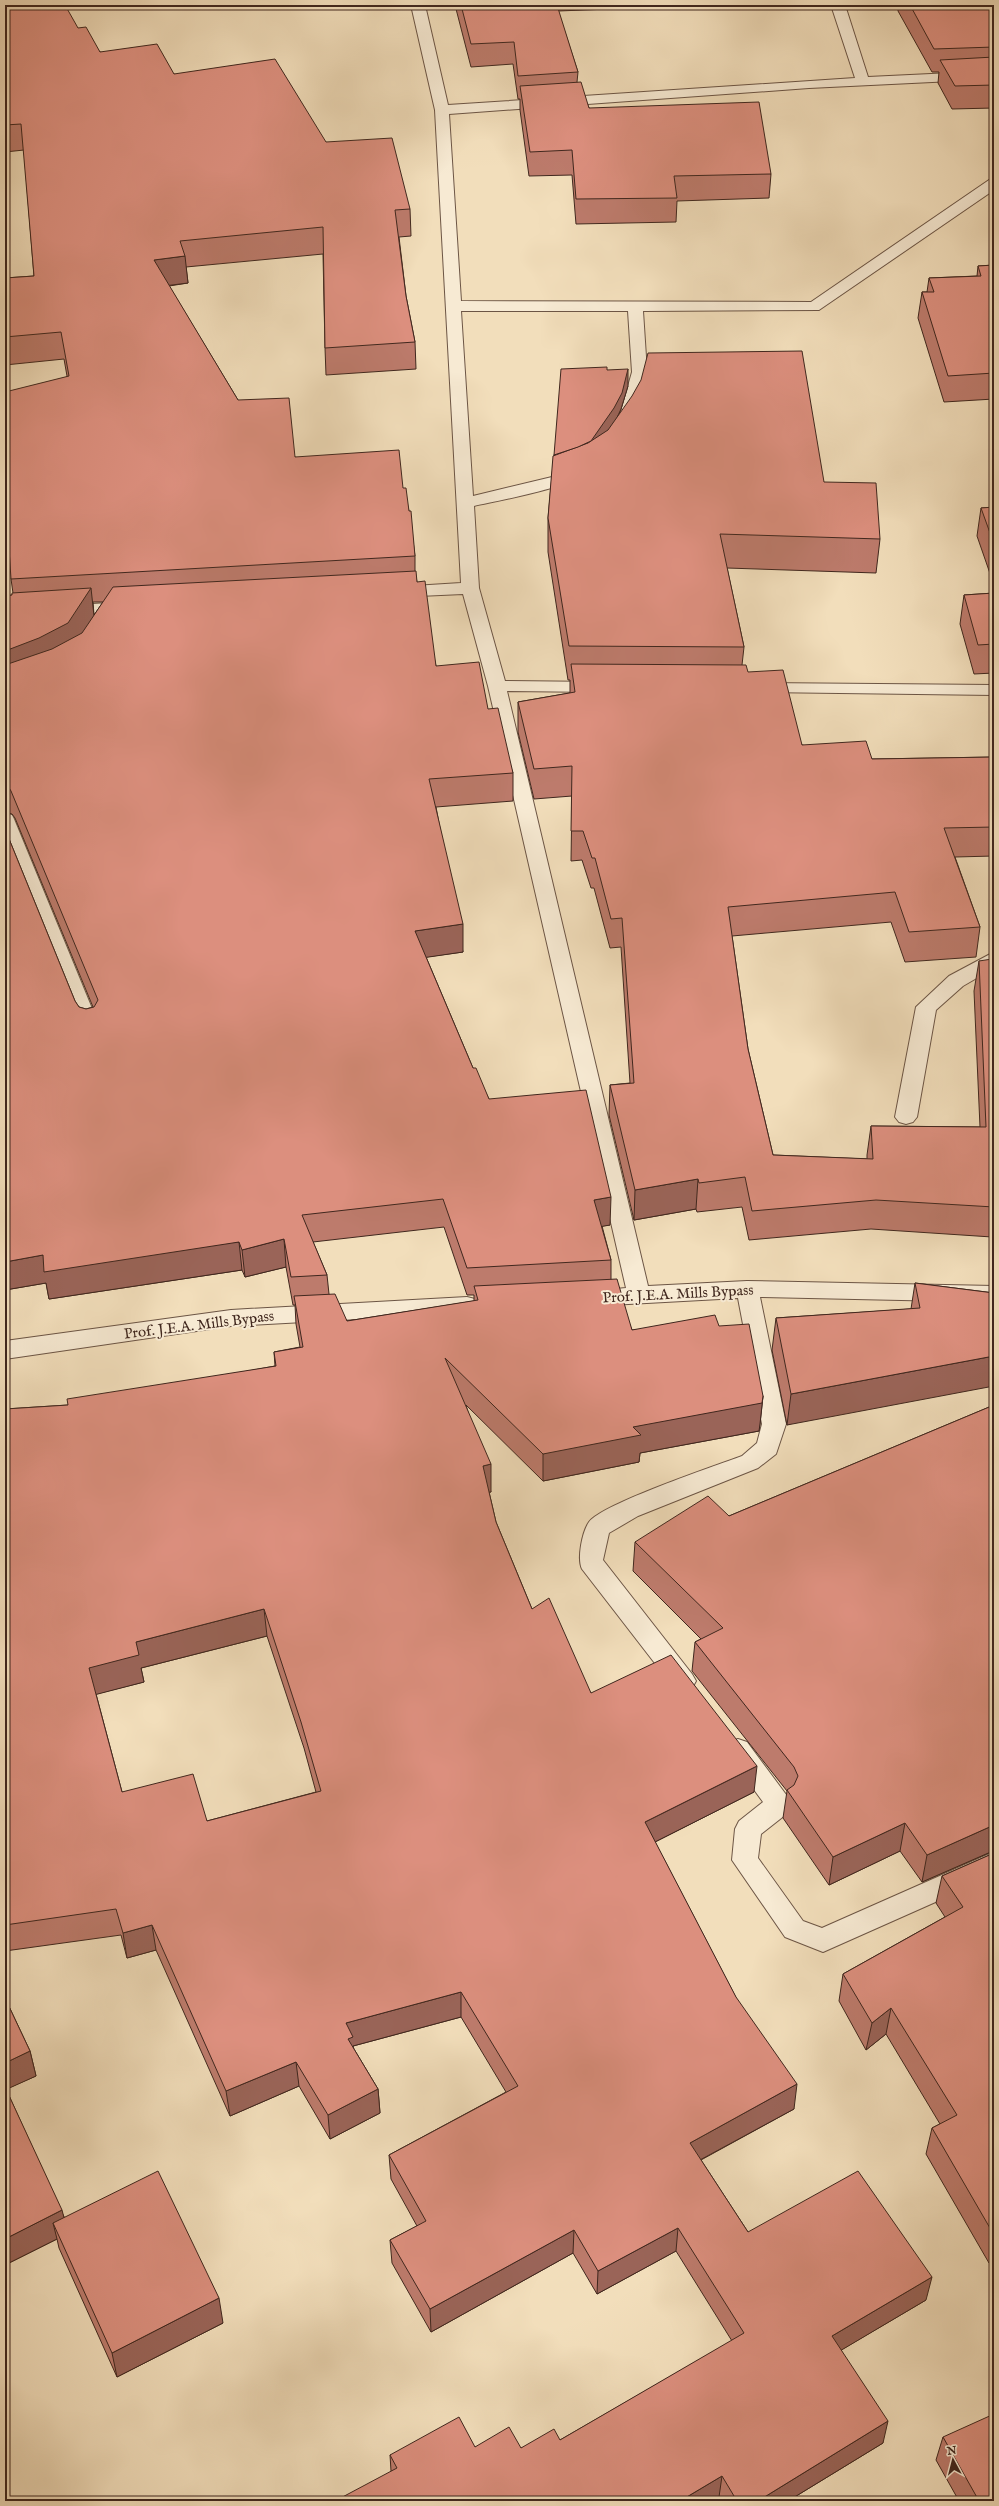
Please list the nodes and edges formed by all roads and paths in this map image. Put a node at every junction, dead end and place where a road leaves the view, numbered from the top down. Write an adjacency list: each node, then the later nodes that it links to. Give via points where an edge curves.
1 (418, 5): 5 (street)
2 (838, 5): 4 (street)
3 (994, 76): 4 (street)
4 (863, 82): 5 (street)
5 (442, 110): 7 (street)
6 (994, 183): 8 (street, via 814,307)
7 (454, 306): 8 (street); 11 (street)
8 (635, 307): 9 (street, via 641,365 638,391)
9 (623, 425)
10 (596, 463): 11 (street, via 558,480)
11 (466, 503): 12 (street)
12 (470, 588): 13 (street); 18 (street)
13 (384, 593)
14 (141, 607): 15 (street)
15 (110, 608): 16 (street); 17 (street)
16 (5, 614)
17 (97, 628)
18 (497, 686): 19 (street); 28 (street)
19 (615, 687)
20 (742, 688): 21 (street)
21 (994, 690)
22 (5, 819): 24 (street)
23 (994, 959): 25 (street, via 956,981 926,1007)
24 (90, 1028)
25 (906, 1116)
26 (747, 1289): 27 (street, Prof. J.E.A. Mills Bypass); 28 (street, Prof. J.E.A. Mills Bypass); 32 (street, via 774,1424 768,1448 750,1462 630,1509 598,1528 591,1562)
27 (994, 1294)
28 (639, 1296): 29 (street, Prof. J.E.A. Mills Bypass)
29 (575, 1299)
30 (487, 1304): 31 (street, Prof. J.E.A. Mills Bypass, via 231,1318)
31 (5, 1350)
32 (698, 1699)
33 (722, 1730): 34 (street, via 780,1804 748,1829 745,1860 794,1929 824,1940)
34 (994, 1864)

